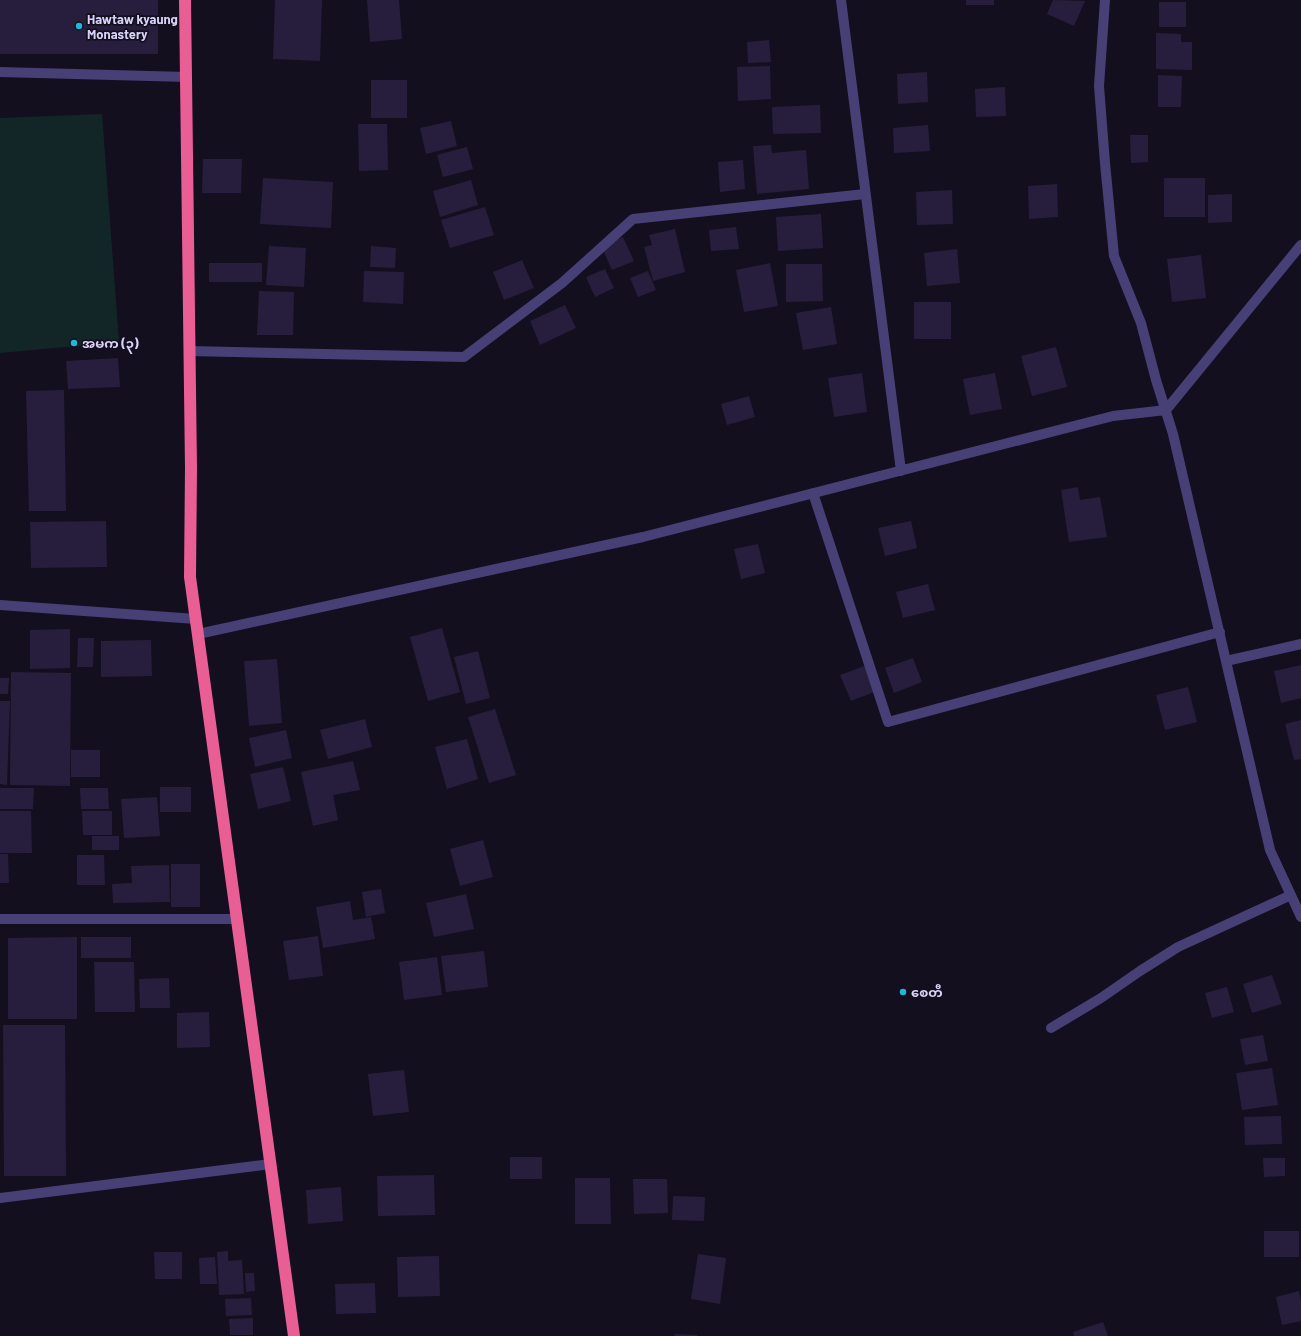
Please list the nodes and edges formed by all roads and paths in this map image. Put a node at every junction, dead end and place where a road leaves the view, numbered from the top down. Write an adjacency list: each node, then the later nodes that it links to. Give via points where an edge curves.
1 (186, 0): 5 (highway)
2 (841, 0): 6 (street)
3 (1105, 0): 9 (street, via 1099,86 1114,256 1141,323)
4 (0, 72): 5 (street)
5 (187, 77): 8 (highway)
6 (865, 194): 8 (street, via 633,219 562,283 464,357); 10 (street)
7 (1301, 245): 9 (street)
8 (190, 351): 13 (highway, via 190,577)
9 (1166, 410): 10 (street, via 1113,416); 14 (street)
10 (901, 471): 11 (street)
11 (813, 493): 14 (street, via 888,722); 15 (street, via 643,537)
12 (0, 605): 13 (street)
13 (196, 619): 15 (highway)
14 (1220, 632): 17 (street)
15 (198, 634): 21 (highway)
16 (1301, 644): 17 (street)
17 (1226, 662): 18 (street, via 1270,850)
18 (1291, 895): 19 (street); 22 (street, via 1178,947 1102,998)
19 (1301, 917)
20 (0, 919): 21 (street)
21 (237, 919): 23 (highway)
22 (1051, 1028)
23 (271, 1164): 24 (street); 25 (highway)
24 (0, 1198)
25 (294, 1336)

